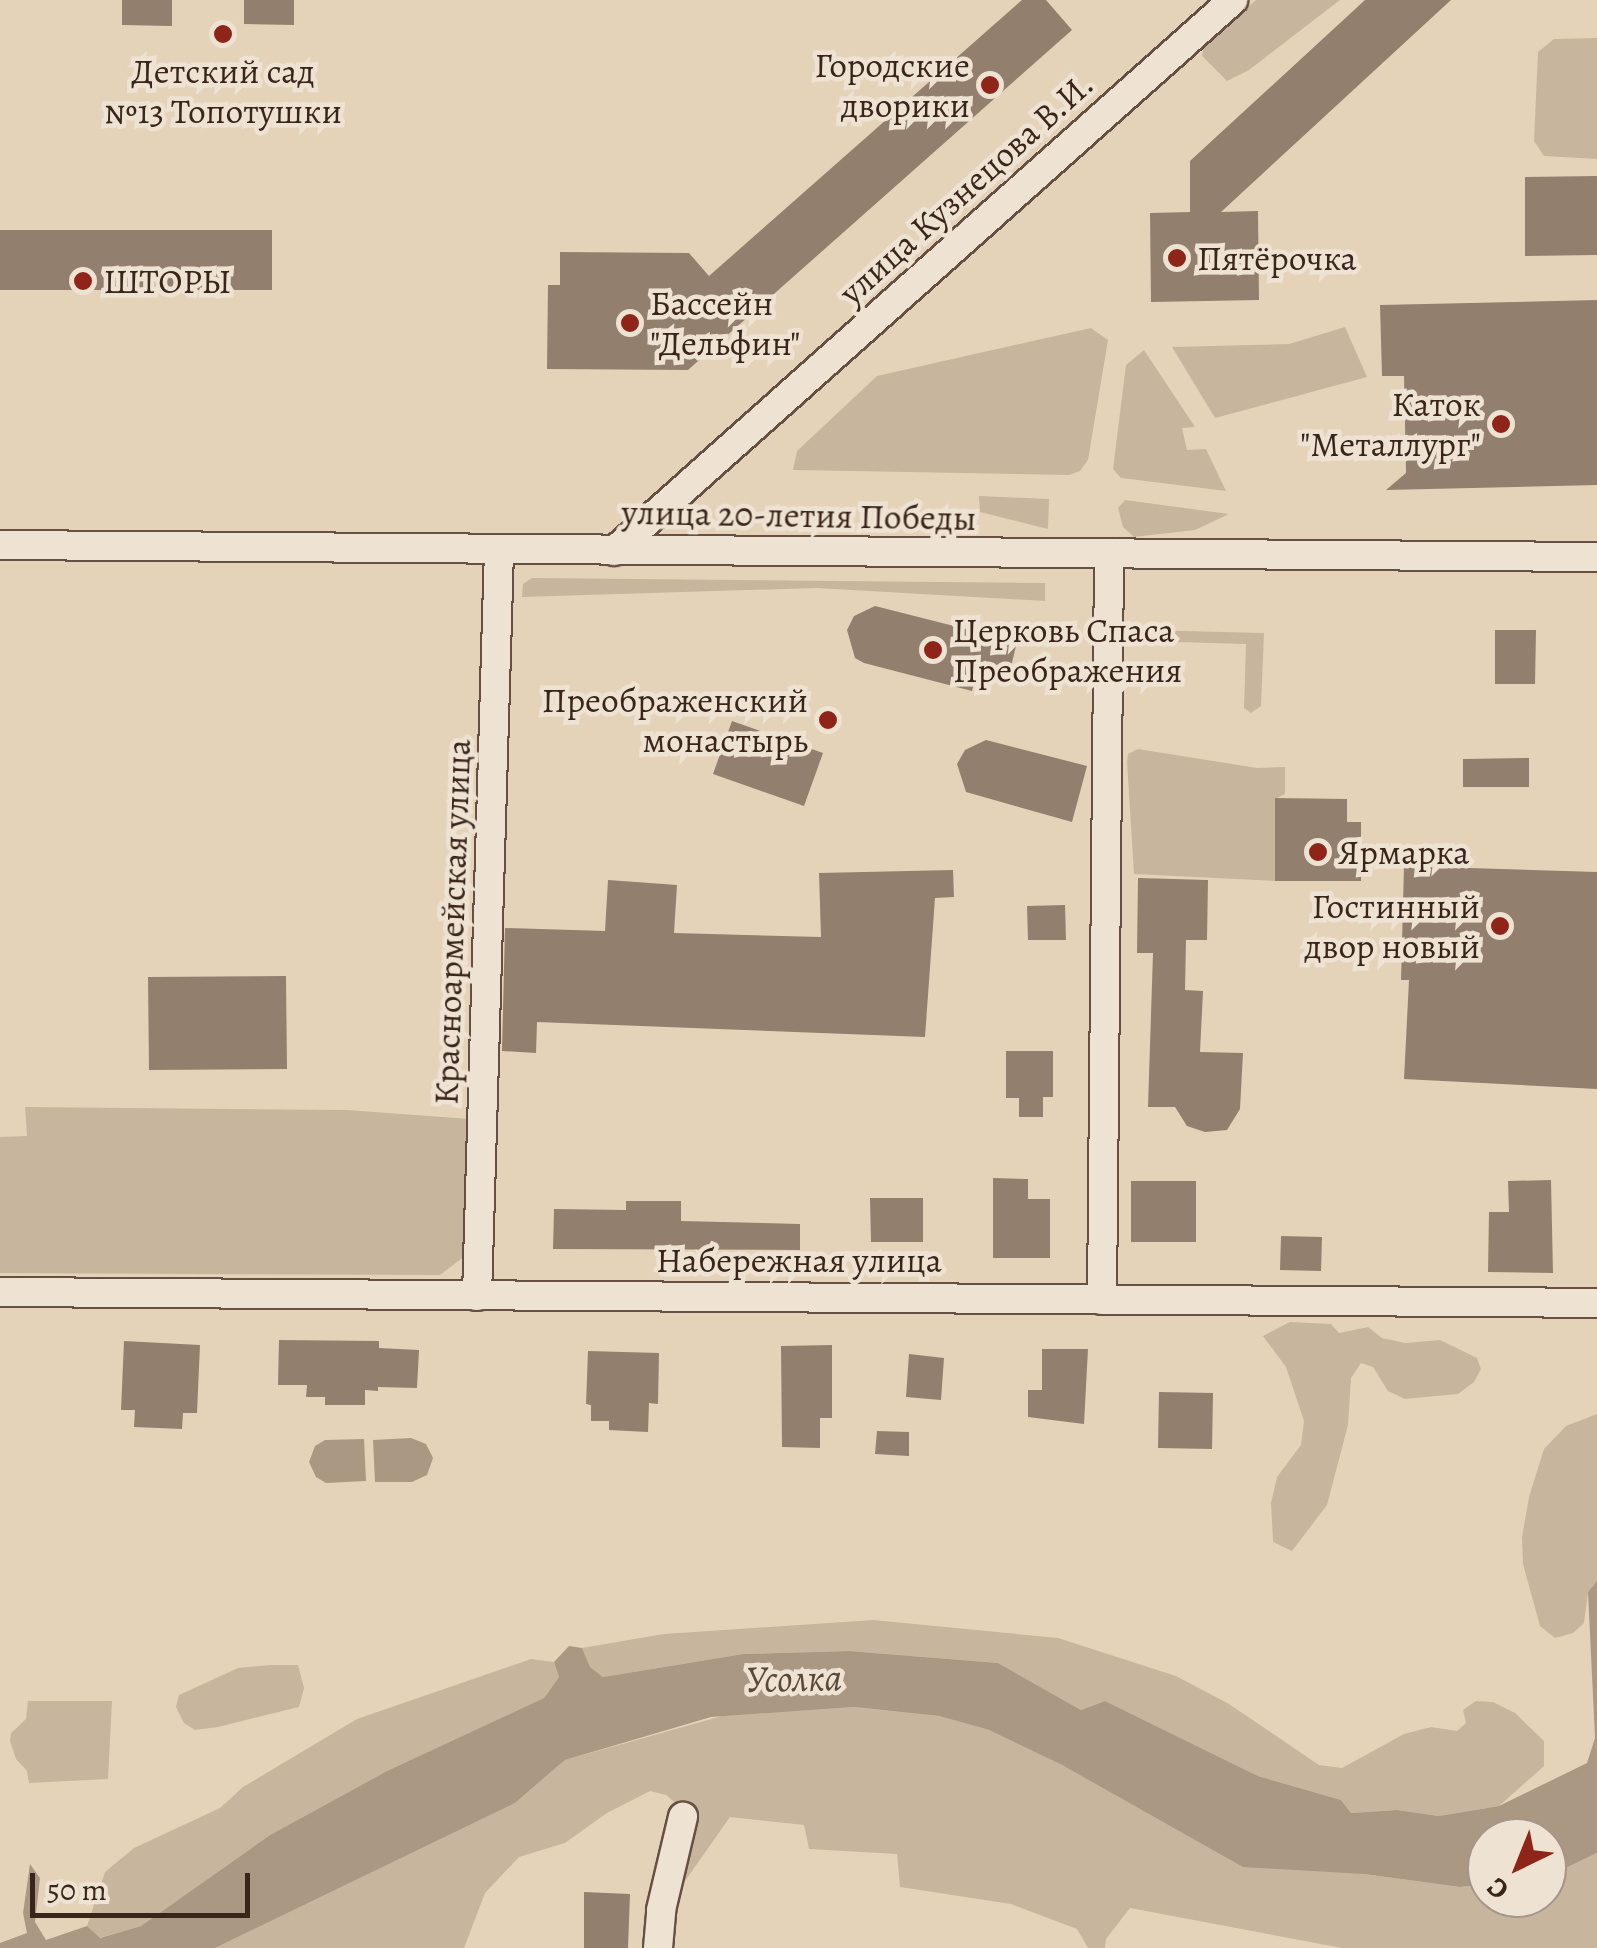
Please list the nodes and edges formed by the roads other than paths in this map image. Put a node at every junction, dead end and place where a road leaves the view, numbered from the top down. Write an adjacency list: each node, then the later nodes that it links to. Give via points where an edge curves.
1 (1233, 0): 4 (street, улица Кузнецова В.И.)
2 (0, 544): 3 (street, улица 20-летия Победы)
3 (499, 551): 4 (street, улица 20-летия Победы); 8 (street, Красноармейская улица)
4 (614, 551): 5 (street, улица 20-летия Победы)
5 (1109, 555): 6 (street, улица 20-летия Победы); 9 (street)
6 (1597, 557)
7 (0, 1292): 8 (street, Набережная улица)
8 (477, 1296): 9 (street, Набережная улица)
9 (1102, 1300): 10 (street, Набережная улица)
10 (1597, 1304)
11 (683, 1817): 12 (street)
12 (658, 1948)

